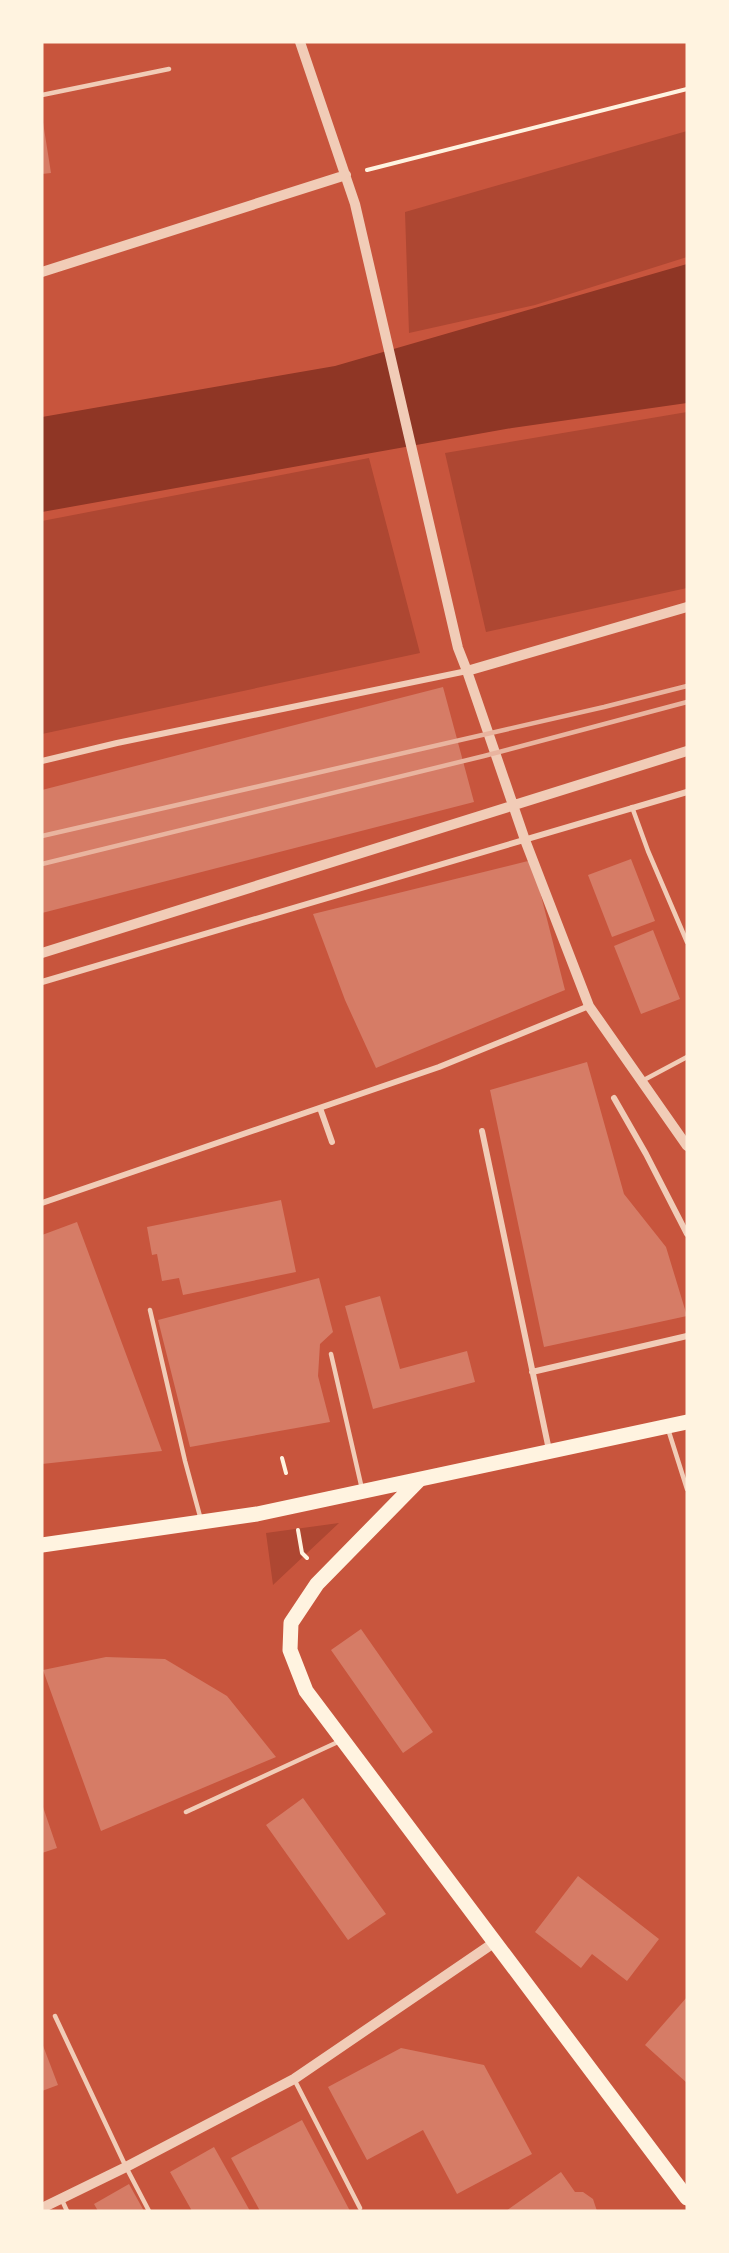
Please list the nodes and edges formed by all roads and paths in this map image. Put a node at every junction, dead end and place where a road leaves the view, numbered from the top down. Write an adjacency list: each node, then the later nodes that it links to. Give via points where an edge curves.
1 (300, 42): 5 (street)
2 (169, 69): 4 (lane)
3 (687, 89): 5 (path)
4 (42, 95)
5 (346, 175): 6 (street); 8 (street, via 458,648)
6 (42, 272)
7 (687, 607): 8 (street)
8 (468, 671): 10 (street, via 117,742); 13 (street)
9 (687, 752): 15 (street)
10 (42, 761)
11 (687, 792): 12 (street)
12 (632, 807): 13 (street); 14 (lane)
13 (525, 840): 16 (street); 17 (street)
14 (687, 942)
15 (42, 953)
16 (42, 982)
17 (588, 1006): 19 (street); 21 (street, via 439,1067)
18 (687, 1057): 19 (lane)
19 (640, 1082): 24 (street)
20 (614, 1098): 26 (street)
21 (320, 1108): 23 (street); 25 (street)
22 (482, 1131): 30 (street)
23 (332, 1142)
24 (687, 1146)
25 (42, 1203)
26 (687, 1234)
27 (150, 1310): 39 (lane)
28 (687, 1336): 30 (street)
29 (331, 1354): 38 (lane)
30 (532, 1372): 33 (street)
31 (687, 1422): 32 (main road)
32 (667, 1426): 33 (main road); 37 (lane)
33 (549, 1451): 36 (main road)
34 (282, 1458): 35 (path)
35 (286, 1473)
36 (419, 1480): 38 (main road); 43 (main road, via 317,1584 291,1623 290,1650 306,1691)
37 (687, 1489)
38 (363, 1491): 39 (main road)
39 (201, 1522): 41 (main road)
40 (298, 1530): 42 (path, via 302,1553)
41 (42, 1545)
42 (308, 1558)
43 (342, 1740): 44 (lane); 45 (main road)
44 (186, 1812)
45 (495, 1942): 47 (street); 49 (main road)
46 (55, 2016): 48 (lane)
47 (294, 2079): 48 (street); 52 (lane)
48 (126, 2167): 50 (street); 54 (lane)
49 (687, 2197)
50 (61, 2198): 51 (street); 53 (lane)
51 (42, 2208)
52 (360, 2208)
53 (67, 2211)
54 (149, 2211)

